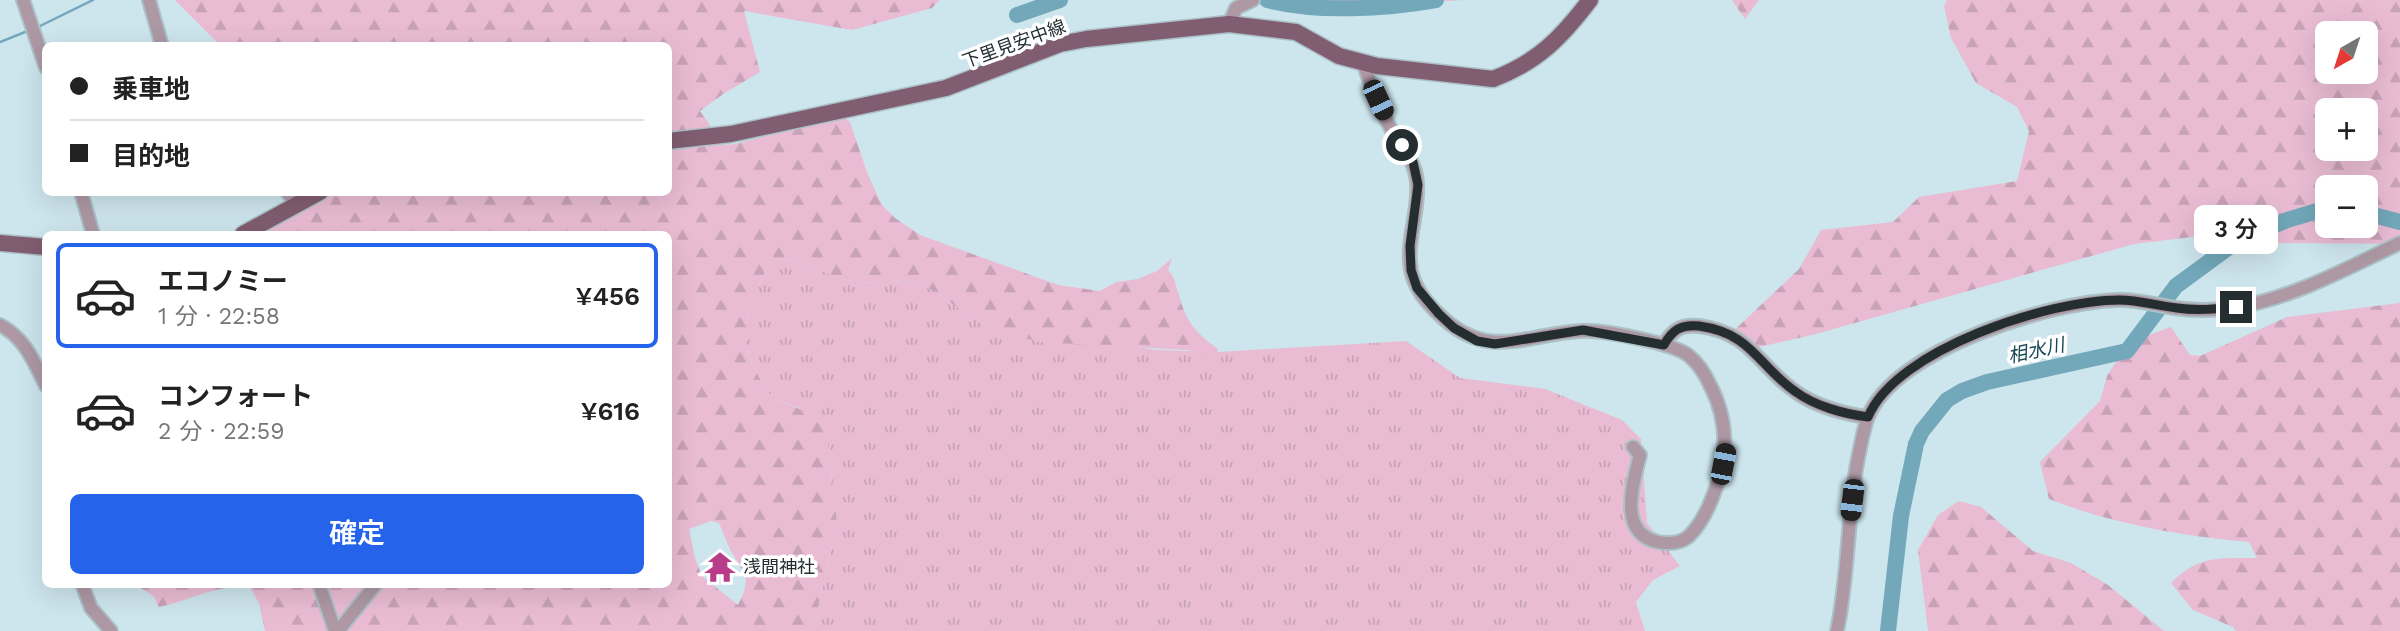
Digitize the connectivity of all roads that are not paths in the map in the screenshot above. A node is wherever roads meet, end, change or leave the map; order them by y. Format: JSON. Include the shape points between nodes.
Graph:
{"nodes":[{"id":1,"x":23,"y":0,"type":"edge"},
{"id":2,"x":149,"y":0,"type":"edge"},
{"id":3,"x":1253,"y":0,"type":"edge"},
{"id":4,"x":1590,"y":0,"type":"edge"},
{"id":5,"x":1229,"y":23,"type":"junction"},
{"id":6,"x":161,"y":42,"type":"edge"},
{"id":7,"x":42,"y":56,"type":"edge"},
{"id":8,"x":1363,"y":63,"type":"junction"},
{"id":9,"x":672,"y":141,"type":"edge"},
{"id":10,"x":82,"y":196,"type":"edge"},
{"id":11,"x":291,"y":198,"type":"edge"},
{"id":12,"x":92,"y":231,"type":"edge"},
{"id":13,"x":247,"y":231,"type":"edge"},
{"id":14,"x":0,"y":243,"type":"edge"},
{"id":15,"x":2400,"y":243,"type":"edge"},
{"id":16,"x":42,"y":247,"type":"edge"},
{"id":17,"x":0,"y":325,"type":"edge"},
{"id":18,"x":1664,"y":345,"type":"junction"},
{"id":19,"x":42,"y":378,"type":"edge"},
{"id":20,"x":1868,"y":417,"type":"junction"},
{"id":21,"x":1633,"y":447,"type":"dead end"},
{"id":22,"x":84,"y":588,"type":"edge"},
{"id":23,"x":321,"y":588,"type":"edge"},
{"id":24,"x":373,"y":588,"type":"edge"},
{"id":25,"x":111,"y":631,"type":"edge"},
{"id":26,"x":337,"y":631,"type":"edge"},
{"id":27,"x":1837,"y":631,"type":"edge"}],
"edges":[{"from":1,"to":7,"type":"street"},
{"from":2,"to":6,"type":"street"},
{"from":3,"to":5,"type":"street","via":[[1236,8]]},
{"from":4,"to":8,"type":"main road","name":"下里見安中線","via":[[1544,53],[1493,79]]},
{"from":5,"to":8,"type":"main road","name":"下里見安中線","via":[[1296,32],[1339,56]]},
{"from":5,"to":9,"type":"main road","name":"下里見安中線","via":[[1060,44],[946,88],[731,134]]},
{"from":8,"to":18,"type":"street","via":[[1391,130],[1413,162],[1418,185],[1411,270],[1417,288],[1439,314],[1477,341],[1495,344],[1583,330]]},
{"from":10,"to":12,"type":"street"},
{"from":11,"to":13,"type":"main road"},
{"from":14,"to":16,"type":"main road"},
{"from":15,"to":20,"type":"street","via":[[2262,302],[2177,308],[2119,300],[2009,322],[1948,347],[1902,374]]},
{"from":17,"to":19,"type":"street","via":[[28,350]]},
{"from":18,"to":20,"type":"street","via":[[1677,328],[1714,328],[1753,350],[1797,393]]},
{"from":18,"to":21,"type":"street","via":[[1692,359],[1708,380],[1723,417],[1726,447],[1720,482],[1705,515],[1688,537],[1673,544],[1640,532],[1630,498],[1640,455]]},
{"from":20,"to":27,"type":"street","via":[[1855,475]]},
{"from":22,"to":25,"type":"street","via":[[92,608]]},
{"from":23,"to":26,"type":"street"},
{"from":24,"to":26,"type":"street"}]}
